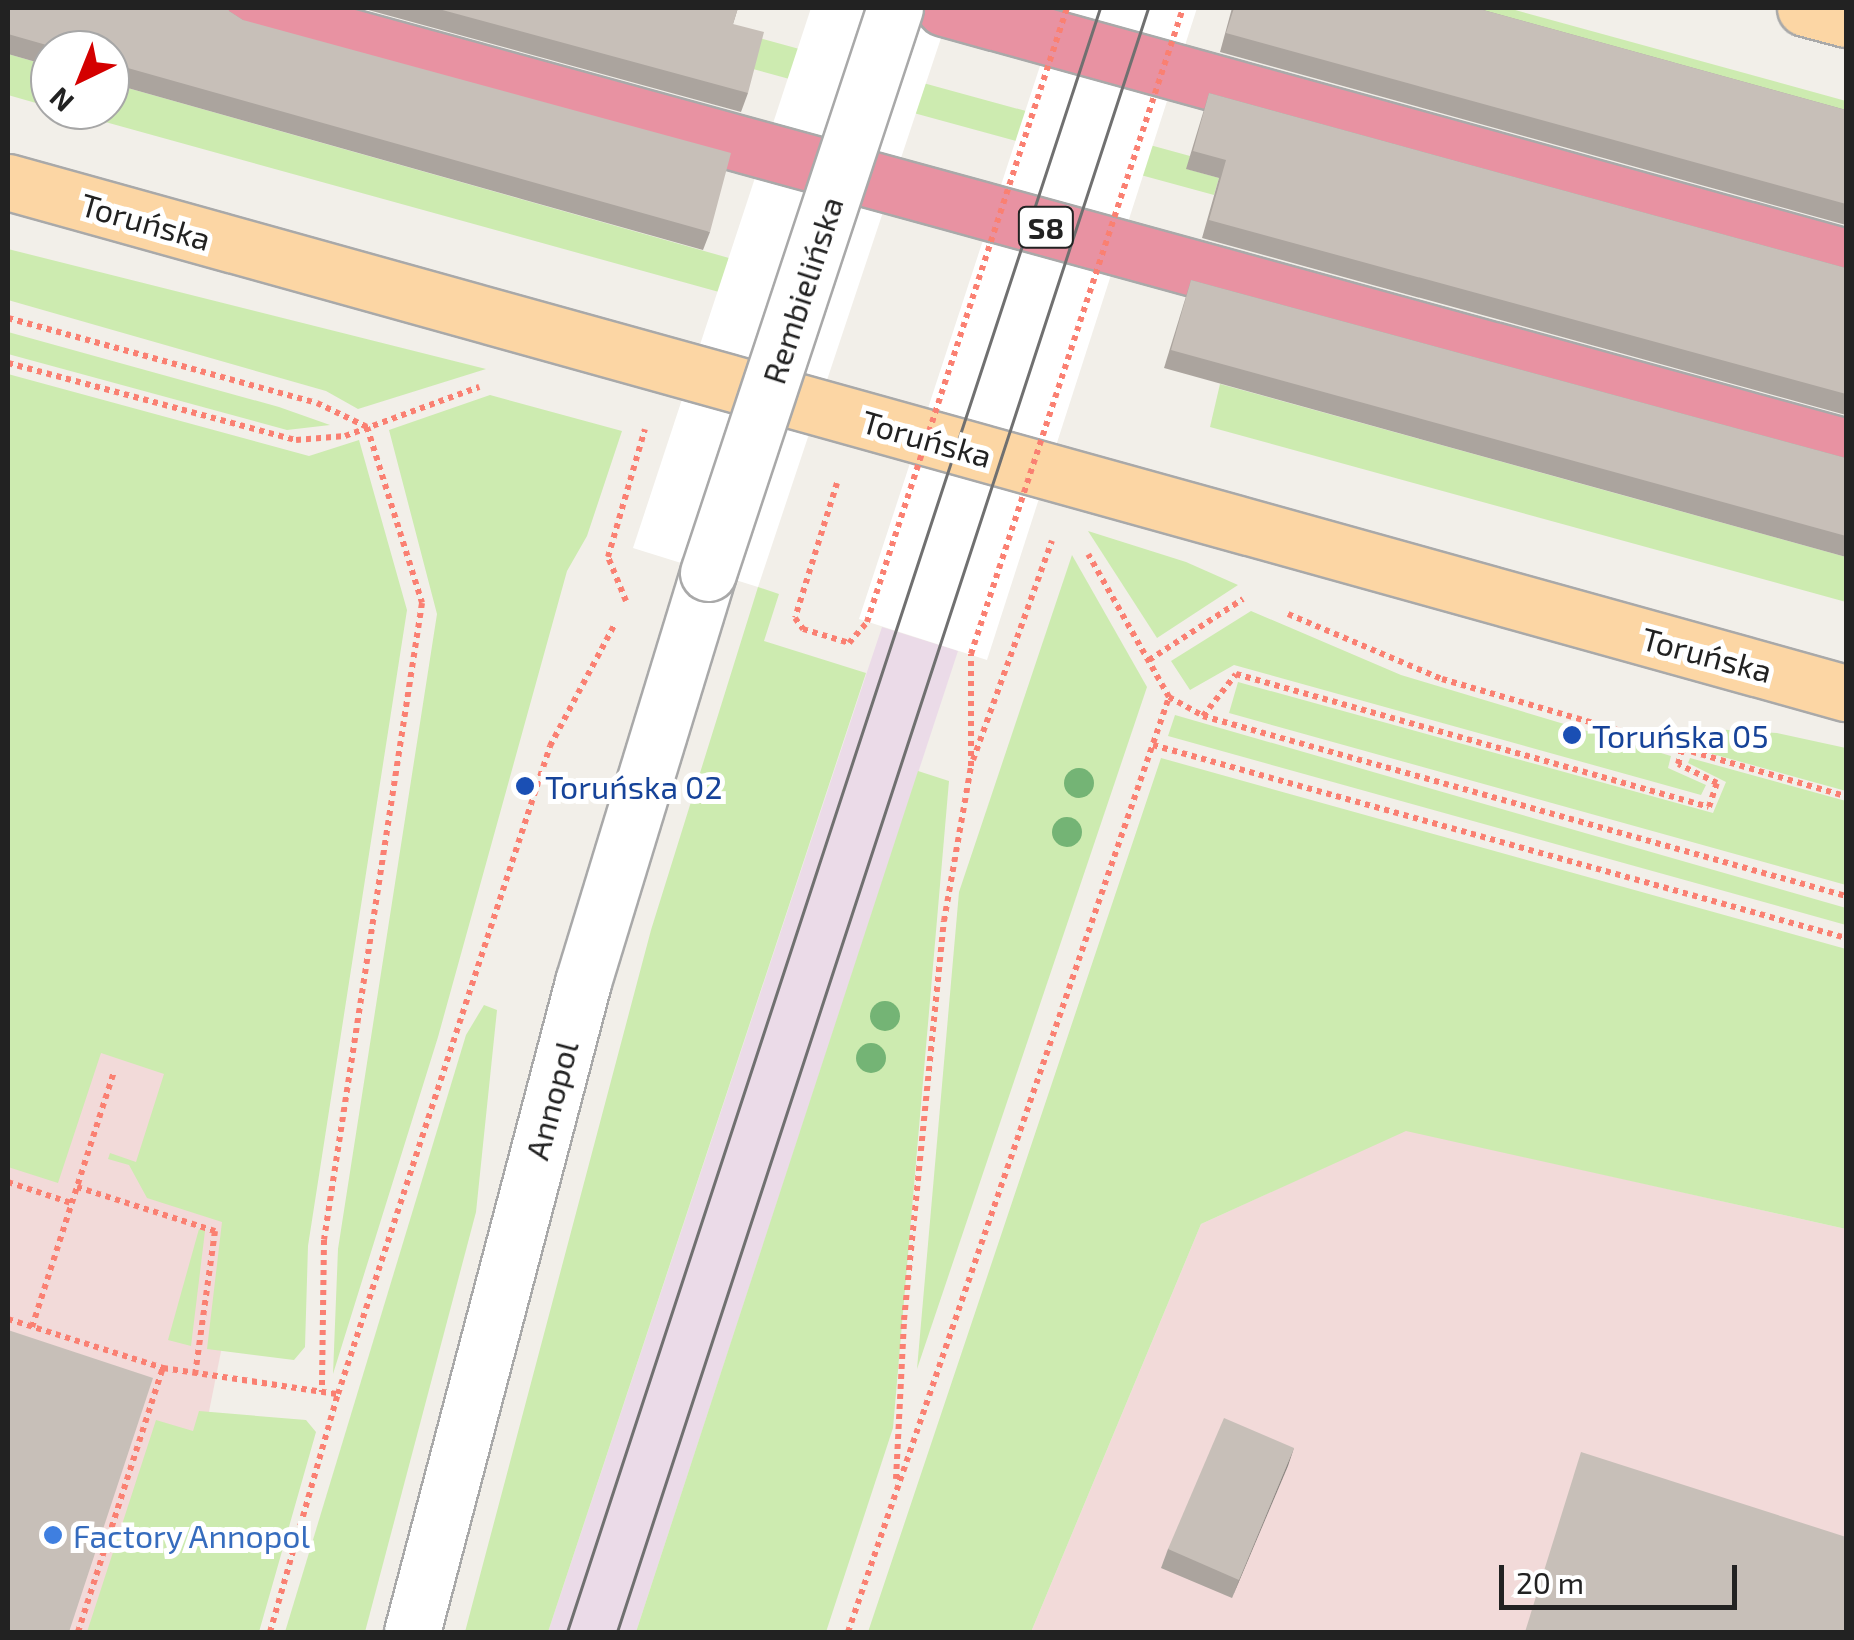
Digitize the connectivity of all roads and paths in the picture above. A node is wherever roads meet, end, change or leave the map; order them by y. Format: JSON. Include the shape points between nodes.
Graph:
{"nodes":[{"id":1,"x":245,"y":8,"type":"edge"},
{"id":2,"x":896,"y":8,"type":"edge"},
{"id":3,"x":944,"y":8,"type":"edge"},
{"id":4,"x":1067,"y":8,"type":"edge"},
{"id":5,"x":1183,"y":8,"type":"edge"},
{"id":6,"x":1805,"y":8,"type":"edge"},
{"id":7,"x":1846,"y":19,"type":"edge"},
{"id":8,"x":8,"y":182,"type":"edge"},
{"id":9,"x":1846,"y":257,"type":"edge"},
{"id":10,"x":8,"y":318,"type":"edge"},
{"id":11,"x":8,"y":363,"type":"edge"},
{"id":12,"x":492,"y":382,"type":"dead end"},
{"id":13,"x":627,"y":420,"type":"dead end"},
{"id":14,"x":366,"y":427,"type":"junction"},
{"id":15,"x":664,"y":430,"type":"dead end"},
{"id":16,"x":641,"y":437,"type":"dead end"},
{"id":17,"x":1846,"y":448,"type":"edge"},
{"id":18,"x":822,"y":473,"type":"dead end"},
{"id":19,"x":857,"y":482,"type":"dead end"},
{"id":20,"x":836,"y":486,"type":"dead end"},
{"id":21,"x":893,"y":492,"type":"dead end"},
{"id":22,"x":928,"y":502,"type":"dead end"},
{"id":23,"x":1000,"y":522,"type":"dead end"},
{"id":24,"x":1018,"y":526,"type":"dead end"},
{"id":25,"x":1035,"y":532,"type":"dead end"},
{"id":26,"x":1068,"y":540,"type":"dead end"},
{"id":27,"x":1082,"y":543,"type":"dead end"},
{"id":28,"x":1049,"y":550,"type":"dead end"},
{"id":29,"x":708,"y":573,"type":"joint"},
{"id":30,"x":636,"y":585,"type":"dead end"},
{"id":31,"x":1256,"y":600,"type":"dead end"},
{"id":32,"x":627,"y":602,"type":"junction"},
{"id":33,"x":1277,"y":610,"type":"dead end"},
{"id":34,"x":1149,"y":660,"type":"junction"},
{"id":35,"x":1846,"y":693,"type":"edge"},
{"id":36,"x":1169,"y":697,"type":"junction"},
{"id":37,"x":1203,"y":716,"type":"junction"},
{"id":38,"x":1153,"y":745,"type":"junction"},
{"id":39,"x":1682,"y":750,"type":"junction"},
{"id":40,"x":971,"y":766,"type":"junction"},
{"id":41,"x":1846,"y":796,"type":"edge"},
{"id":42,"x":1846,"y":896,"type":"edge"},
{"id":43,"x":1846,"y":938,"type":"edge"},
{"id":44,"x":114,"y":1071,"type":"dead end"},
{"id":45,"x":8,"y":1182,"type":"edge"},
{"id":46,"x":77,"y":1187,"type":"junction"},
{"id":47,"x":71,"y":1203,"type":"junction"},
{"id":48,"x":8,"y":1319,"type":"edge"},
{"id":49,"x":32,"y":1327,"type":"junction"},
{"id":50,"x":164,"y":1368,"type":"junction"},
{"id":51,"x":195,"y":1375,"type":"junction"},
{"id":52,"x":322,"y":1392,"type":"junction"},
{"id":53,"x":338,"y":1394,"type":"junction"},
{"id":54,"x":895,"y":1491,"type":"junction"},
{"id":55,"x":78,"y":1632,"type":"edge"},
{"id":56,"x":270,"y":1632,"type":"edge"},
{"id":57,"x":412,"y":1632,"type":"edge"},
{"id":58,"x":848,"y":1632,"type":"edge"}],
"edges":[{"from":1,"to":17,"type":"highway","number":"S8"},
{"from":2,"to":29,"type":"street","name":"Rembielińska","bridge":true},
{"from":3,"to":9,"type":"highway"},
{"from":4,"to":20,"type":"path","bridge":true,"via":[[863,635],[850,644],[802,628],[795,618]]},
{"from":5,"to":40,"type":"path","bridge":true,"via":[[971,654]]},
{"from":6,"to":7,"type":"main road"},
{"from":8,"to":35,"type":"main road","name":"Toruńska"},
{"from":10,"to":14,"type":"path","via":[[318,403]]},
{"from":11,"to":14,"type":"path","via":[[277,437],[328,440]]},
{"from":12,"to":14,"type":"path"},
{"from":13,"to":15,"type":"path"},
{"from":14,"to":52,"type":"path","via":[[422,603],[324,1240]]},
{"from":16,"to":32,"type":"path","via":[[608,557]]},
{"from":18,"to":19,"type":"path"},
{"from":21,"to":22,"type":"path"},
{"from":23,"to":24,"type":"path"},
{"from":25,"to":26,"type":"path"},
{"from":27,"to":34,"type":"path"},
{"from":28,"to":40,"type":"path"},
{"from":29,"to":57,"type":"street","name":"Annopol","via":[[592,949]]},
{"from":30,"to":32,"type":"path"},
{"from":31,"to":34,"type":"path","via":[[1239,601]]},
{"from":32,"to":53,"type":"path","via":[[550,746]]},
{"from":33,"to":39,"type":"path","via":[[1418,672]]},
{"from":34,"to":36,"type":"path"},
{"from":36,"to":37,"type":"path"},
{"from":36,"to":38,"type":"path"},
{"from":37,"to":39,"type":"path","via":[[1236,674],[1709,808],[1717,783],[1678,764]]},
{"from":37,"to":42,"type":"path"},
{"from":38,"to":43,"type":"path"},
{"from":38,"to":54,"type":"path"},
{"from":39,"to":41,"type":"path"},
{"from":40,"to":54,"type":"path","via":[[942,940],[904,1320]]},
{"from":44,"to":46,"type":"path"},
{"from":45,"to":47,"type":"path"},
{"from":46,"to":47,"type":"path"},
{"from":46,"to":51,"type":"path","via":[[215,1231]]},
{"from":47,"to":49,"type":"path"},
{"from":48,"to":49,"type":"path"},
{"from":49,"to":50,"type":"path"},
{"from":50,"to":51,"type":"path"},
{"from":50,"to":55,"type":"path"},
{"from":51,"to":52,"type":"path"},
{"from":52,"to":53,"type":"path"},
{"from":53,"to":56,"type":"path"},
{"from":54,"to":58,"type":"path"}]}
